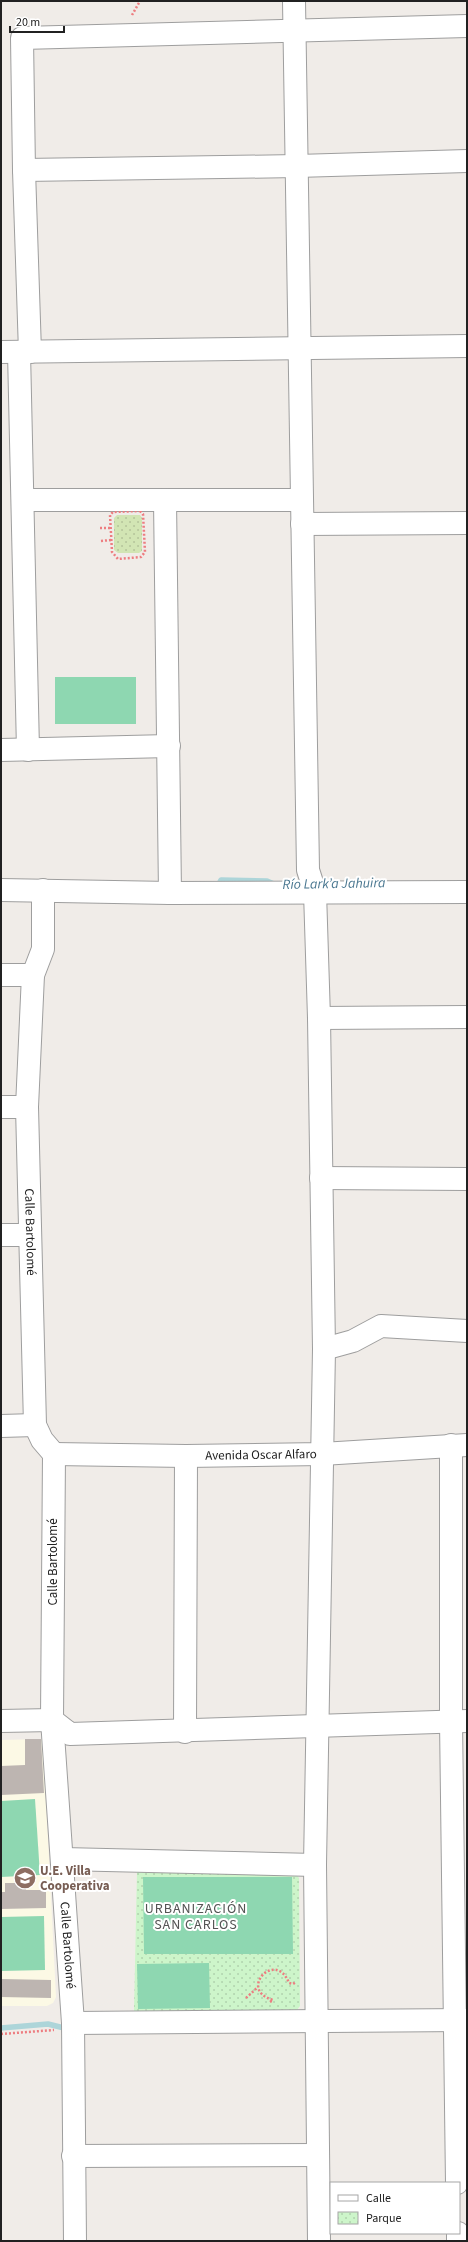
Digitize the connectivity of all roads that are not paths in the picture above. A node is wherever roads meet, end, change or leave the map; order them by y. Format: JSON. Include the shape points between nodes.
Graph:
{"nodes":[{"id":1,"x":294,"y":1,"type":"edge"},
{"id":2,"x":467,"y":26,"type":"edge"},
{"id":3,"x":294,"y":30,"type":"junction"},
{"id":4,"x":467,"y":161,"type":"edge"},
{"id":5,"x":297,"y":166,"type":"junction"},
{"id":6,"x":24,"y":170,"type":"junction"},
{"id":7,"x":467,"y":346,"type":"edge"},
{"id":8,"x":298,"y":348,"type":"junction"},
{"id":9,"x":16,"y":352,"type":"edge"},
{"id":10,"x":24,"y":500,"type":"junction"},
{"id":11,"x":165,"y":500,"type":"junction"},
{"id":12,"x":300,"y":500,"type":"junction"},
{"id":13,"x":467,"y":523,"type":"edge"},
{"id":14,"x":302,"y":524,"type":"junction"},
{"id":15,"x":169,"y":746,"type":"junction"},
{"id":16,"x":1,"y":750,"type":"edge"},
{"id":17,"x":28,"y":750,"type":"junction"},
{"id":18,"x":1,"y":890,"type":"edge"},
{"id":19,"x":43,"y":890,"type":"junction"},
{"id":20,"x":315,"y":892,"type":"junction"},
{"id":21,"x":467,"y":892,"type":"edge"},
{"id":22,"x":170,"y":893,"type":"junction"},
{"id":23,"x":1,"y":975,"type":"edge"},
{"id":24,"x":32,"y":975,"type":"junction"},
{"id":25,"x":467,"y":1017,"type":"edge"},
{"id":26,"x":319,"y":1018,"type":"junction"},
{"id":27,"x":1,"y":1107,"type":"edge"},
{"id":28,"x":27,"y":1107,"type":"junction"},
{"id":29,"x":320,"y":1178,"type":"junction"},
{"id":30,"x":467,"y":1179,"type":"edge"},
{"id":31,"x":1,"y":1235,"type":"edge"},
{"id":32,"x":30,"y":1235,"type":"junction"},
{"id":33,"x":467,"y":1331,"type":"edge"},
{"id":34,"x":324,"y":1349,"type":"junction"},
{"id":35,"x":34,"y":1425,"type":"junction"},
{"id":36,"x":1,"y":1426,"type":"edge"},
{"id":37,"x":459,"y":1445,"type":"edge"},
{"id":38,"x":54,"y":1454,"type":"junction"},
{"id":39,"x":322,"y":1454,"type":"junction"},
{"id":40,"x":186,"y":1456,"type":"junction"},
{"id":41,"x":52,"y":1720,"type":"junction"},
{"id":42,"x":1,"y":1721,"type":"edge"},
{"id":43,"x":459,"y":1721,"type":"edge"},
{"id":44,"x":317,"y":1725,"type":"junction"},
{"id":45,"x":185,"y":1732,"type":"junction"},
{"id":46,"x":63,"y":1859,"type":"junction"},
{"id":47,"x":315,"y":1865,"type":"junction"},
{"id":48,"x":460,"y":2020,"type":"edge"},
{"id":49,"x":316,"y":2022,"type":"junction"},
{"id":50,"x":73,"y":2032,"type":"junction"},
{"id":51,"x":318,"y":2155,"type":"junction"},
{"id":52,"x":73,"y":2156,"type":"junction"},
{"id":53,"x":457,"y":2182,"type":"edge"},
{"id":54,"x":75,"y":2241,"type":"edge"},
{"id":55,"x":319,"y":2241,"type":"edge"}],
"edges":[{"from":1,"to":3,"type":"street"},
{"from":2,"to":3,"type":"street"},
{"from":3,"to":5,"type":"street"},
{"from":3,"to":6,"type":"street","via":[[22,38]]},
{"from":4,"to":5,"type":"street"},
{"from":5,"to":6,"type":"street"},
{"from":5,"to":8,"type":"street"},
{"from":6,"to":9,"type":"street"},
{"from":7,"to":8,"type":"street"},
{"from":8,"to":9,"type":"street"},
{"from":8,"to":12,"type":"street"},
{"from":9,"to":10,"type":"street"},
{"from":10,"to":11,"type":"street"},
{"from":10,"to":17,"type":"street"},
{"from":11,"to":12,"type":"street"},
{"from":11,"to":15,"type":"street"},
{"from":12,"to":14,"type":"street"},
{"from":13,"to":14,"type":"street"},
{"from":14,"to":20,"type":"street","via":[[308,870]]},
{"from":15,"to":17,"type":"street"},
{"from":15,"to":22,"type":"street"},
{"from":16,"to":17,"type":"street"},
{"from":18,"to":19,"type":"street"},
{"from":19,"to":22,"type":"street"},
{"from":19,"to":24,"type":"street","name":"Calle Bartolomé","via":[[43,949]]},
{"from":20,"to":21,"type":"street"},
{"from":20,"to":22,"type":"street"},
{"from":20,"to":26,"type":"street"},
{"from":23,"to":24,"type":"street"},
{"from":24,"to":28,"type":"street","name":"Calle Bartolomé"},
{"from":25,"to":26,"type":"street"},
{"from":26,"to":29,"type":"street"},
{"from":27,"to":28,"type":"street"},
{"from":28,"to":32,"type":"street","name":"Calle Bartolomé"},
{"from":29,"to":30,"type":"street"},
{"from":29,"to":34,"type":"street"},
{"from":31,"to":32,"type":"street"},
{"from":32,"to":35,"type":"street","name":"Calle Bartolomé"},
{"from":33,"to":34,"type":"street","via":[[381,1326],[353,1341]]},
{"from":34,"to":39,"type":"street"},
{"from":35,"to":36,"type":"street"},
{"from":35,"to":38,"type":"street","name":"Calle Bartolomé"},
{"from":37,"to":39,"type":"street","name":"Avenida Oscar Alfaro"},
{"from":37,"to":43,"type":"street"},
{"from":38,"to":40,"type":"street","name":"Avenida Oscar Alfaro"},
{"from":38,"to":41,"type":"street","name":"Calle Bartolomé"},
{"from":39,"to":40,"type":"street","name":"Avenida Oscar Alfaro"},
{"from":39,"to":44,"type":"street"},
{"from":40,"to":45,"type":"street"},
{"from":41,"to":42,"type":"street"},
{"from":41,"to":45,"type":"street","via":[[70,1734]]},
{"from":41,"to":46,"type":"street","name":"Calle Bartolomé"},
{"from":43,"to":44,"type":"street"},
{"from":43,"to":48,"type":"street"},
{"from":44,"to":45,"type":"street"},
{"from":44,"to":47,"type":"street"},
{"from":46,"to":47,"type":"street"},
{"from":46,"to":50,"type":"street","name":"Calle Bartolomé"},
{"from":47,"to":49,"type":"street"},
{"from":48,"to":49,"type":"street"},
{"from":48,"to":53,"type":"street"},
{"from":49,"to":50,"type":"street","via":[[261,2022]]},
{"from":49,"to":51,"type":"street"},
{"from":50,"to":52,"type":"street","name":"Calle Bartolomé"},
{"from":51,"to":52,"type":"street"},
{"from":51,"to":55,"type":"street"},
{"from":52,"to":54,"type":"street","name":"Calle Bartolomé"}]}
